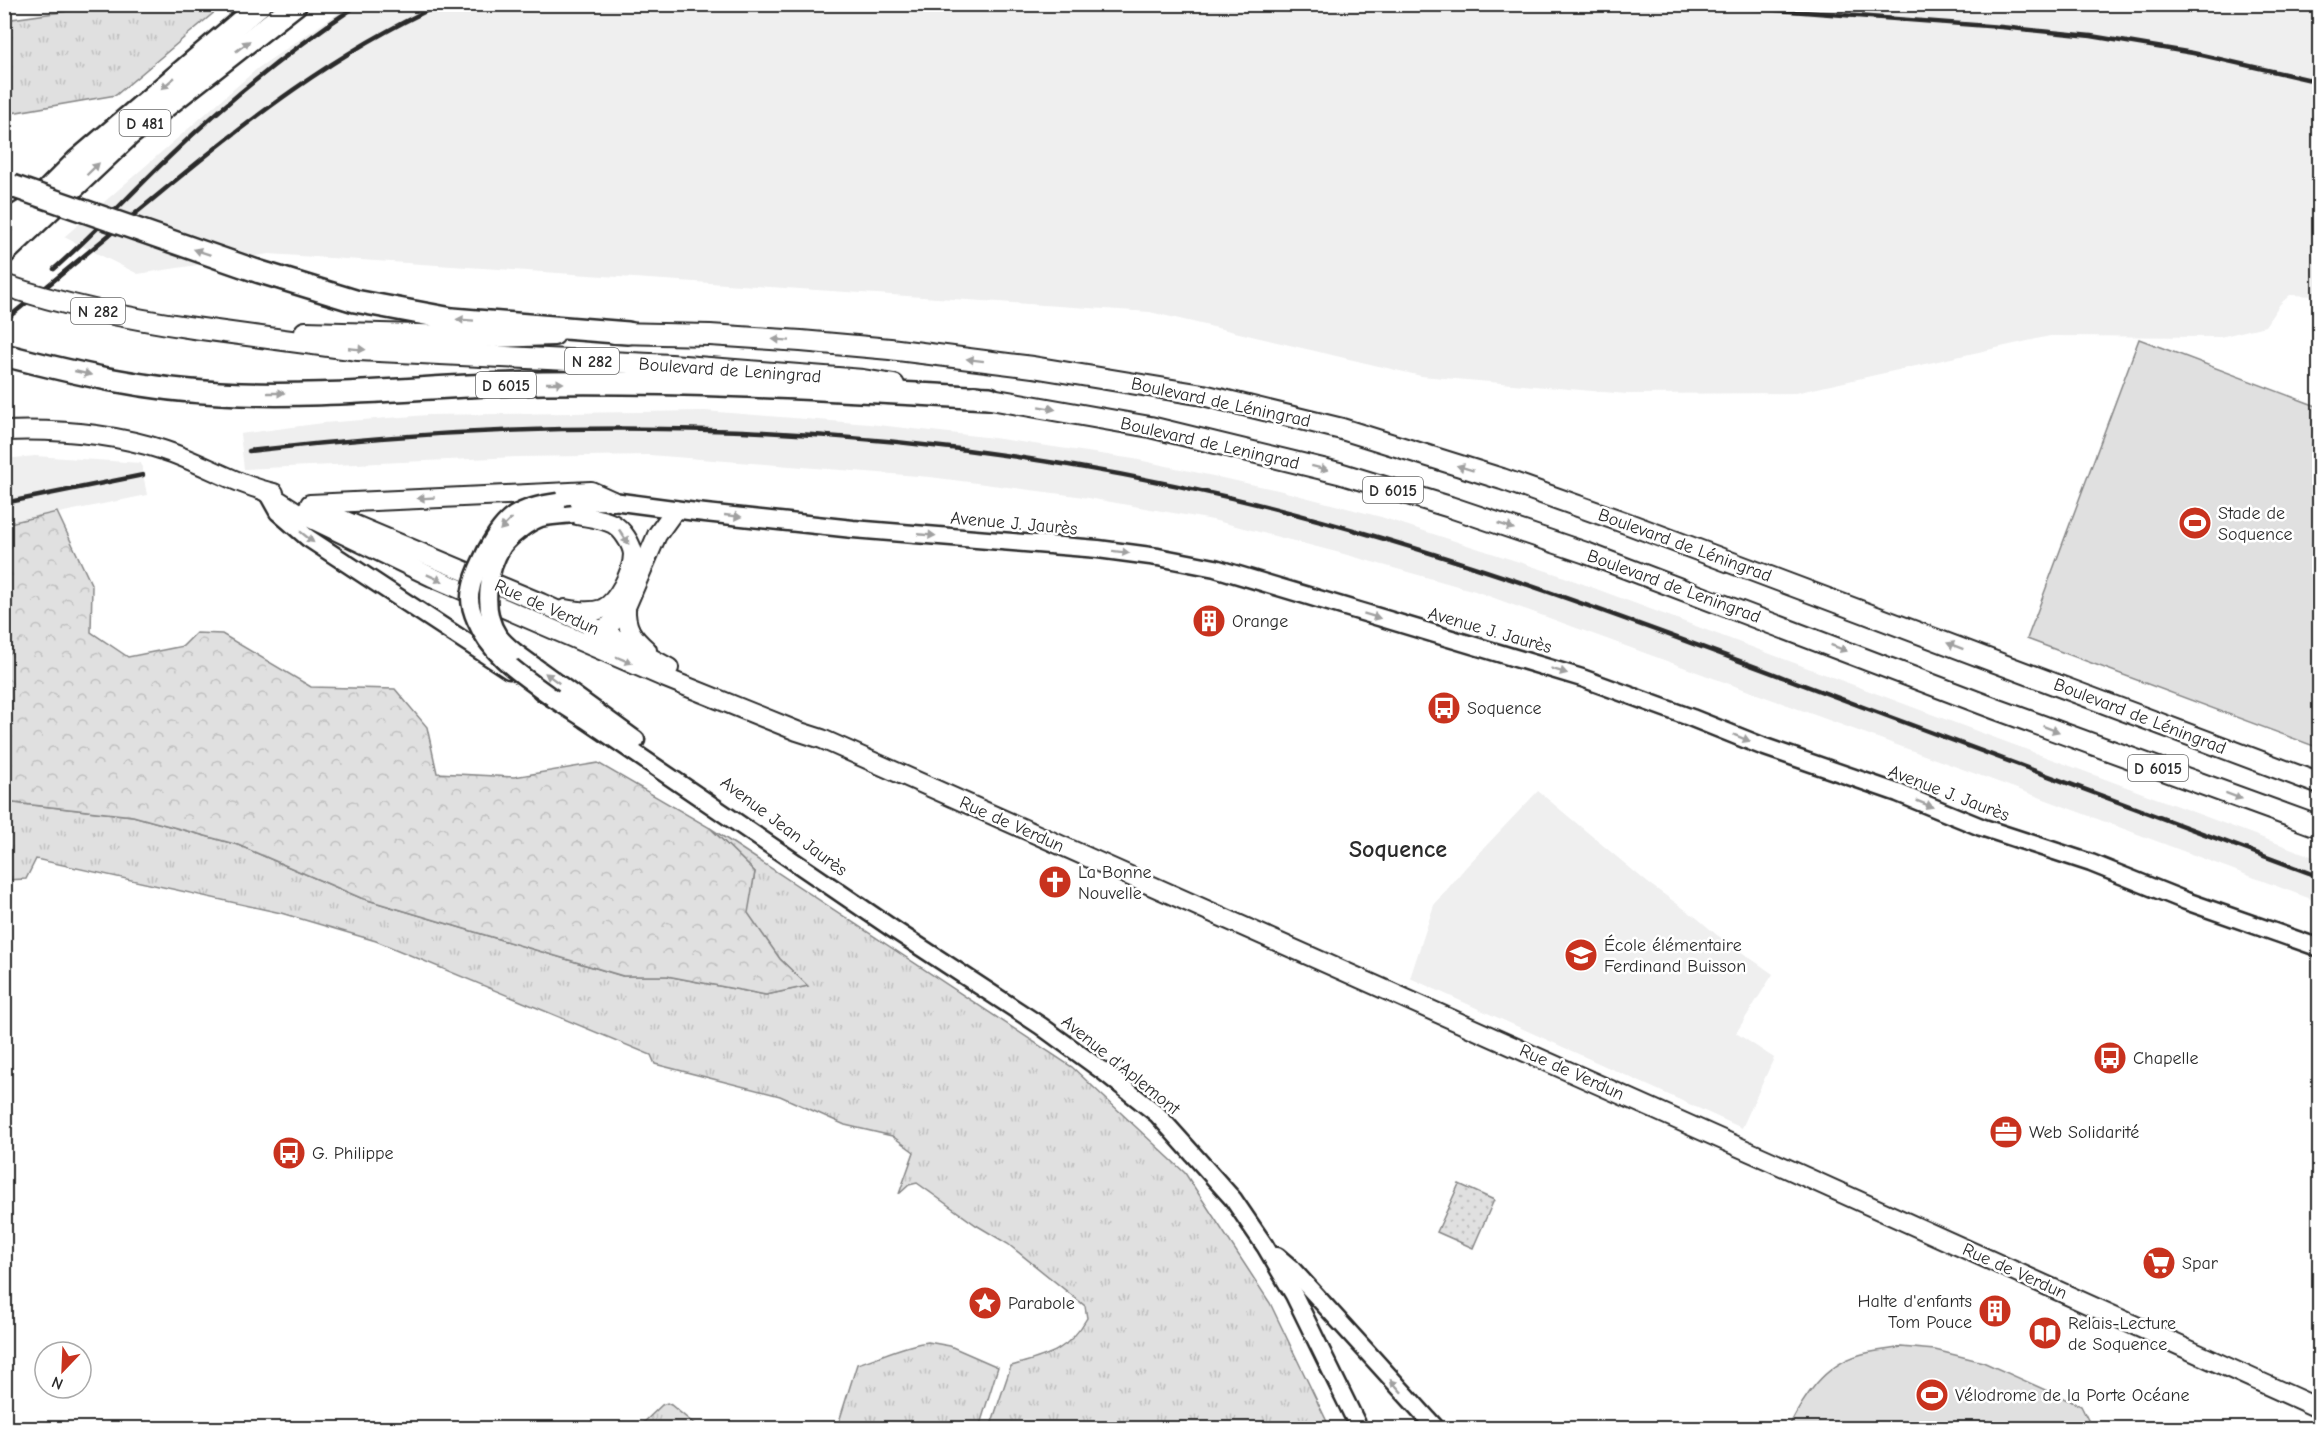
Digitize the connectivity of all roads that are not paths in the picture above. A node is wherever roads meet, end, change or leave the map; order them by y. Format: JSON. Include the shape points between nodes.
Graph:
{"nodes":[{"id":1,"x":261,"y":4,"type":"edge"},
{"id":2,"x":296,"y":4,"type":"edge"},
{"id":3,"x":8,"y":184,"type":"edge"},
{"id":4,"x":4,"y":223,"type":"edge"},
{"id":5,"x":4,"y":253,"type":"edge"},
{"id":6,"x":4,"y":285,"type":"edge"},
{"id":7,"x":194,"y":328,"type":"junction"},
{"id":8,"x":627,"y":333,"type":"junction"},
{"id":9,"x":4,"y":355,"type":"edge"},
{"id":10,"x":1033,"y":367,"type":"joint"},
{"id":11,"x":990,"y":398,"type":"junction"},
{"id":12,"x":4,"y":431,"type":"edge"},
{"id":13,"x":266,"y":492,"type":"junction"},
{"id":14,"x":613,"y":501,"type":"junction"},
{"id":15,"x":306,"y":504,"type":"junction"},
{"id":16,"x":675,"y":510,"type":"junction"},
{"id":17,"x":573,"y":514,"type":"junction"},
{"id":18,"x":541,"y":603,"type":"junction"},
{"id":19,"x":626,"y":607,"type":"junction"},
{"id":20,"x":600,"y":630,"type":"junction"},
{"id":21,"x":560,"y":632,"type":"junction"},
{"id":22,"x":666,"y":667,"type":"junction"},
{"id":23,"x":553,"y":698,"type":"junction"},
{"id":24,"x":822,"y":739,"type":"junction"},
{"id":25,"x":2319,"y":784,"type":"edge"},
{"id":26,"x":2319,"y":827,"type":"edge"},
{"id":27,"x":841,"y":893,"type":"junction"},
{"id":28,"x":2319,"y":948,"type":"edge"},
{"id":29,"x":1265,"y":1246,"type":"junction"},
{"id":30,"x":2319,"y":1409,"type":"edge"},
{"id":31,"x":1359,"y":1428,"type":"edge"},
{"id":32,"x":1436,"y":1428,"type":"edge"}],
"edges":[{"from":1,"to":4,"type":"highway","number":"D 481","one_way":true,"via":[[77,161],[32,206]]},
{"from":5,"to":2,"type":"highway","number":"D 481","one_way":true,"via":[[129,135]]},
{"from":8,"to":3,"type":"highway","number":"D 6015","one_way":true,"bridge":true,"via":[[452,319],[355,301]]},
{"from":6,"to":7,"type":"main road","number":"N 282","bridge":true,"via":[[129,319]]},
{"from":7,"to":8,"type":"main road","name":"Boulevard de Leningrad","number":"N 282","via":[[494,337]]},
{"from":7,"to":11,"type":"main road","name":"Boulevard de Leningrad","number":"N 282","one_way":true,"via":[[358,350],[671,365],[863,380]]},
{"from":10,"to":8,"type":"main road","name":"Boulevard de Leningrad","number":"D 6015","one_way":true,"via":[[801,341]]},
{"from":9,"to":11,"type":"highway","number":"D 6015","one_way":true,"via":[[104,378],[220,393],[336,393],[542,383],[717,384]]},
{"from":25,"to":10,"type":"main road","name":"Boulevard de Léningrad","number":"D 6015","one_way":true,"via":[[1637,526],[1502,479],[1342,429],[1203,395]]},
{"from":11,"to":26,"type":"main road","name":"Boulevard de Leningrad","number":"D 6015","one_way":true,"via":[[1150,427],[1339,473],[1450,507],[1586,553]]},
{"from":12,"to":13,"type":"main road","name":"Rue de Verdun","via":[[81,431],[116,438],[164,450]]},
{"from":13,"to":15,"type":"main road","name":"Rue de Verdun"},
{"from":13,"to":21,"type":"main road","name":"Rue de Verdun","one_way":true,"via":[[288,507],[392,558]]},
{"from":13,"to":23,"type":"street","one_way":true,"via":[[278,512],[308,538]]},
{"from":14,"to":15,"type":"main road","one_way":true,"via":[[591,491]]},
{"from":14,"to":16,"type":"street","name":"Avenue J. Jaurès"},
{"from":14,"to":17,"type":"street"},
{"from":14,"to":23,"type":"street","one_way":true,"bridge":true,"via":[[558,502],[519,511],[500,528],[470,592],[472,612],[491,648]]},
{"from":15,"to":18,"type":"main road","name":"Rue de Verdun"},
{"from":16,"to":19,"type":"main road","via":[[657,535]]},
{"from":16,"to":28,"type":"street","name":"Avenue J. Jaurès","one_way":true,"via":[[1098,549],[1215,568],[1582,678]]},
{"from":17,"to":18,"type":"main road","one_way":true,"via":[[614,524],[627,537],[633,554],[627,579],[616,597],[594,612]]},
{"from":27,"to":17,"type":"street","name":"Avenue Jean Jaurès","one_way":true,"bridge":true,"via":[[498,636],[490,617],[488,591],[503,547],[538,519]]},
{"from":18,"to":20,"type":"main road","name":"Rue de Verdun"},
{"from":19,"to":20,"type":"main road","via":[[615,622]]},
{"from":19,"to":22,"type":"main road","via":[[633,638]]},
{"from":20,"to":21,"type":"main road","via":[[590,634]]},
{"from":20,"to":22,"type":"main road","name":"Rue de Verdun"},
{"from":21,"to":24,"type":"main road","name":"Rue de Verdun","one_way":true},
{"from":22,"to":24,"type":"main road","name":"Rue de Verdun","via":[[801,725]]},
{"from":23,"to":27,"type":"street","name":"Avenue Jean Jaurès"},
{"from":24,"to":30,"type":"main road","name":"Rue de Verdun"},
{"from":27,"to":29,"type":"street","name":"Avenue d'Aplemont","via":[[1041,1026],[1157,1114],[1233,1199]]},
{"from":29,"to":31,"type":"street","name":"Avenue d'Aplemont","via":[[1294,1295]]},
{"from":32,"to":29,"type":"street","one_way":true,"via":[[1291,1268]]}]}
